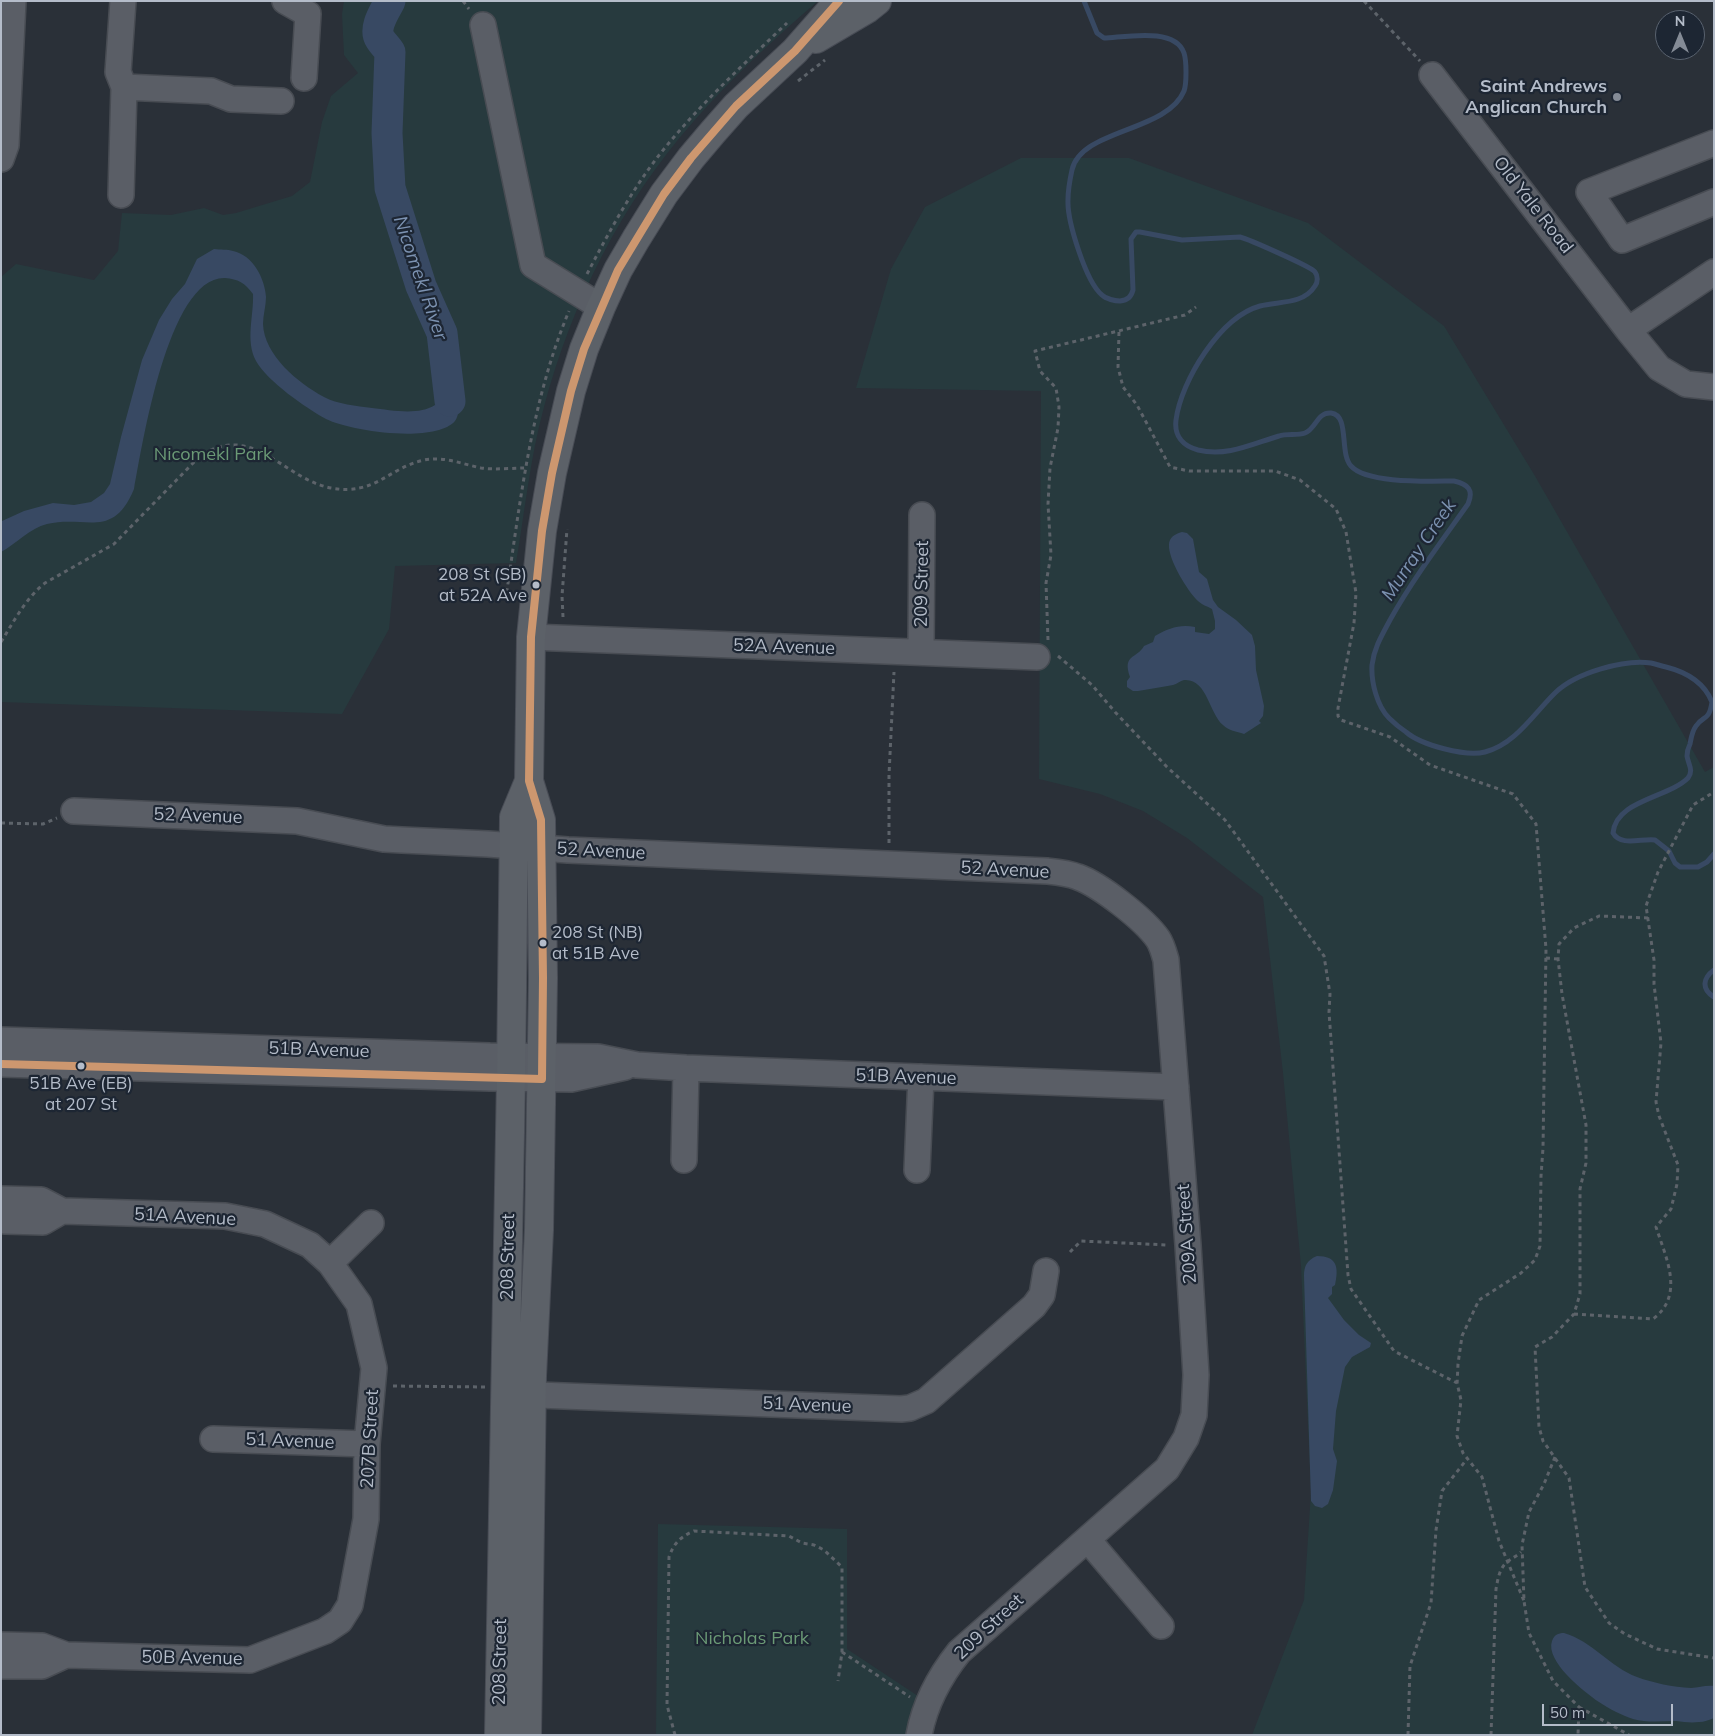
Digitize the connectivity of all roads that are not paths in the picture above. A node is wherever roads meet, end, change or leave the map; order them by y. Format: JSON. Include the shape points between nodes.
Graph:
{"nodes":[{"id":1,"x":13,"y":1,"type":"edge"},
{"id":2,"x":123,"y":1,"type":"edge"},
{"id":3,"x":285,"y":1,"type":"edge"},
{"id":4,"x":839,"y":1,"type":"edge"},
{"id":5,"x":877,"y":1,"type":"edge"},
{"id":6,"x":483,"y":25,"type":"dead end"},
{"id":7,"x":795,"y":51,"type":"junction"},
{"id":8,"x":1432,"y":75,"type":"road end"},
{"id":9,"x":304,"y":78,"type":"dead end"},
{"id":10,"x":124,"y":87,"type":"junction"},
{"id":11,"x":281,"y":101,"type":"dead end"},
{"id":12,"x":1714,"y":142,"type":"edge"},
{"id":13,"x":1,"y":159,"type":"edge"},
{"id":14,"x":121,"y":195,"type":"dead end"},
{"id":15,"x":1714,"y":202,"type":"edge"},
{"id":16,"x":1714,"y":272,"type":"edge"},
{"id":17,"x":601,"y":307,"type":"junction"},
{"id":18,"x":1628,"y":330,"type":"junction"},
{"id":19,"x":1714,"y":387,"type":"edge"},
{"id":20,"x":922,"y":515,"type":"dead end"},
{"id":21,"x":531,"y":637,"type":"junction"},
{"id":22,"x":921,"y":652,"type":"junction"},
{"id":23,"x":1045,"y":654,"type":"road end"},
{"id":24,"x":529,"y":781,"type":"junction"},
{"id":25,"x":74,"y":811,"type":"road end"},
{"id":26,"x":514,"y":846,"type":"junction"},
{"id":27,"x":541,"y":848,"type":"junction"},
{"id":28,"x":1121,"y":904,"type":"joint"},
{"id":29,"x":1,"y":1040,"type":"edge"},
{"id":30,"x":1,"y":1064,"type":"edge"},
{"id":31,"x":511,"y":1067,"type":"junction"},
{"id":32,"x":542,"y":1068,"type":"junction"},
{"id":33,"x":686,"y":1068,"type":"junction"},
{"id":34,"x":921,"y":1077,"type":"junction"},
{"id":35,"x":1176,"y":1087,"type":"junction"},
{"id":36,"x":684,"y":1160,"type":"dead end"},
{"id":37,"x":917,"y":1170,"type":"dead end"},
{"id":38,"x":1,"y":1199,"type":"edge"},
{"id":39,"x":62,"y":1211,"type":"junction"},
{"id":40,"x":1,"y":1220,"type":"edge"},
{"id":41,"x":371,"y":1223,"type":"dead end"},
{"id":42,"x":330,"y":1263,"type":"junction"},
{"id":43,"x":1046,"y":1271,"type":"dead end"},
{"id":44,"x":497,"y":1390,"type":"junction"},
{"id":45,"x":532,"y":1395,"type":"junction"},
{"id":46,"x":213,"y":1439,"type":"dead end"},
{"id":47,"x":368,"y":1444,"type":"junction"},
{"id":48,"x":1088,"y":1540,"type":"junction"},
{"id":49,"x":340,"y":1621,"type":"joint"},
{"id":50,"x":1161,"y":1626,"type":"dead end"},
{"id":51,"x":1,"y":1645,"type":"edge"},
{"id":52,"x":66,"y":1655,"type":"junction"},
{"id":53,"x":1,"y":1666,"type":"edge"},
{"id":54,"x":499,"y":1735,"type":"edge"},
{"id":55,"x":527,"y":1735,"type":"edge"},
{"id":56,"x":919,"y":1735,"type":"edge"}],
"edges":[{"from":1,"to":13,"type":"street","via":[[6,145]]},
{"from":2,"to":10,"type":"street","via":[[118,72]]},
{"from":3,"to":9,"type":"street","via":[[308,14]]},
{"from":4,"to":7,"type":"main road","name":"208 Street"},
{"from":5,"to":7,"type":"main road","name":"208 Street"},
{"from":6,"to":17,"type":"street","via":[[533,265]]},
{"from":7,"to":17,"type":"main road","name":"208 Street","via":[[736,106],[664,194],[618,270]]},
{"from":8,"to":18,"type":"street","name":"Old Yale Road"},
{"from":10,"to":11,"type":"street","via":[[211,91],[231,99]]},
{"from":10,"to":14,"type":"street"},
{"from":12,"to":15,"type":"street","via":[[1589,192],[1616,243]]},
{"from":16,"to":18,"type":"street"},
{"from":17,"to":21,"type":"main road","name":"208 Street","via":[[571,391],[552,473]]},
{"from":18,"to":19,"type":"street","name":"Old Yale Road","via":[[1659,368],[1686,384]]},
{"from":20,"to":22,"type":"street","name":"209 Street"},
{"from":21,"to":22,"type":"street","name":"52A Avenue"},
{"from":21,"to":24,"type":"main road","name":"208 Street"},
{"from":22,"to":23,"type":"street","name":"52A Avenue"},
{"from":24,"to":26,"type":"main road","name":"208 Street","via":[[514,817]]},
{"from":24,"to":27,"type":"main road","name":"208 Street","via":[[540,820]]},
{"from":25,"to":26,"type":"street","name":"52 Avenue","via":[[297,820],[384,839]]},
{"from":26,"to":27,"type":"street","name":"52 Avenue"},
{"from":26,"to":31,"type":"main road","name":"208 Street"},
{"from":27,"to":28,"type":"street","name":"52 Avenue","via":[[1047,871],[1090,882]]},
{"from":27,"to":32,"type":"main road","name":"208 Street"},
{"from":28,"to":35,"type":"street","name":"209A Street","via":[[1157,938],[1166,960]]},
{"from":29,"to":31,"type":"street","name":"51B Avenue"},
{"from":30,"to":31,"type":"street","name":"51B Avenue"},
{"from":31,"to":32,"type":"street","name":"51B Avenue"},
{"from":31,"to":44,"type":"main road","name":"208 Street"},
{"from":32,"to":33,"type":"street","name":"51B Avenue","via":[[570,1079],[637,1065]]},
{"from":32,"to":45,"type":"main road","name":"208 Street"},
{"from":33,"to":34,"type":"street","name":"51B Avenue"},
{"from":33,"to":36,"type":"street"},
{"from":34,"to":35,"type":"street","name":"51B Avenue"},
{"from":34,"to":37,"type":"street"},
{"from":35,"to":48,"type":"street","name":"209A Street","via":[[1196,1375],[1194,1415],[1186,1438],[1167,1469]]},
{"from":38,"to":39,"type":"street","name":"51A Avenue","via":[[41,1200]]},
{"from":39,"to":40,"type":"street","name":"51A Avenue","via":[[43,1222]]},
{"from":39,"to":42,"type":"street","name":"51A Avenue","via":[[225,1216],[265,1224],[310,1245]]},
{"from":41,"to":42,"type":"street"},
{"from":42,"to":47,"type":"street","name":"207B Street","via":[[359,1304],[374,1368]]},
{"from":43,"to":45,"type":"street","name":"51 Avenue","via":[[1042,1295],[1034,1306],[926,1401],[910,1408]]},
{"from":44,"to":45,"type":"street","name":"51 Avenue"},
{"from":44,"to":54,"type":"main road","name":"208 Street"},
{"from":45,"to":55,"type":"main road","name":"208 Street"},
{"from":46,"to":47,"type":"street","name":"51 Avenue"},
{"from":47,"to":49,"type":"street","name":"207B Street","via":[[366,1519],[350,1605]]},
{"from":48,"to":50,"type":"street"},
{"from":48,"to":56,"type":"street","name":"209 Street","via":[[959,1652],[936,1684]]},
{"from":49,"to":52,"type":"street","name":"50B Avenue","via":[[324,1631],[250,1660]]},
{"from":51,"to":52,"type":"street","name":"50B Avenue","via":[[42,1646]]},
{"from":52,"to":53,"type":"street","name":"50B Avenue","via":[[42,1666]]}]}
